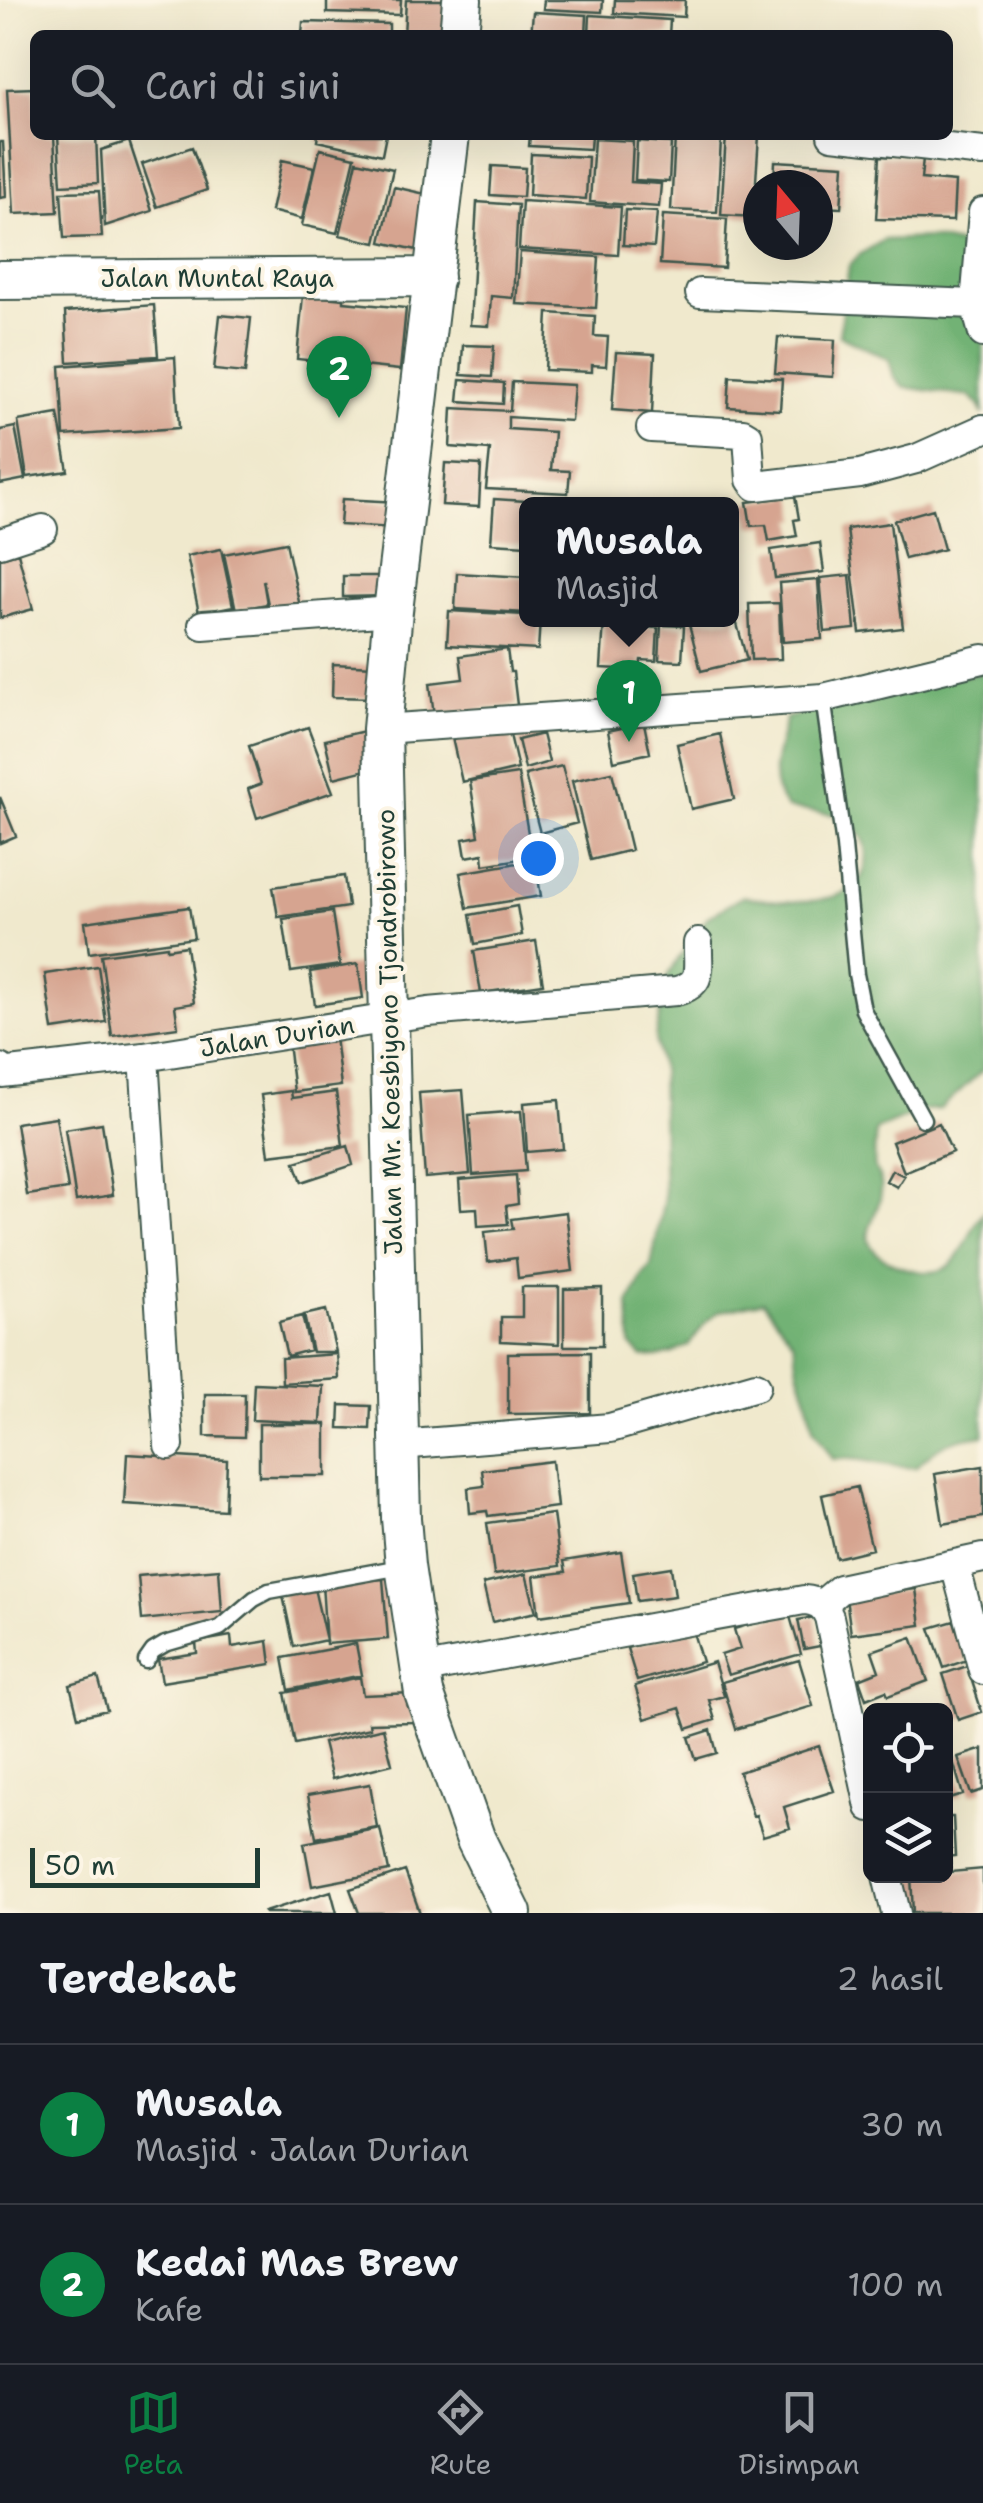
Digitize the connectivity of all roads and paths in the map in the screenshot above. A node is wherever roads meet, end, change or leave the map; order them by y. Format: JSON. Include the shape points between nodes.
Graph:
{"nodes":[{"id":1,"x":462,"y":0,"type":"edge"},
{"id":2,"x":459,"y":30,"type":"edge"},
{"id":3,"x":449,"y":140,"type":"edge"},
{"id":4,"x":876,"y":140,"type":"edge"},
{"id":5,"x":983,"y":152,"type":"edge"},
{"id":6,"x":983,"y":212,"type":"edge"},
{"id":7,"x":434,"y":277,"type":"junction"},
{"id":8,"x":0,"y":280,"type":"edge"},
{"id":9,"x":700,"y":292,"type":"dead end"},
{"id":10,"x":975,"y":304,"type":"junction"},
{"id":11,"x":983,"y":332,"type":"edge"},
{"id":12,"x":650,"y":428,"type":"dead end"},
{"id":13,"x":983,"y":429,"type":"edge"},
{"id":14,"x":43,"y":529,"type":"dead end"},
{"id":15,"x":0,"y":543,"type":"edge"},
{"id":16,"x":393,"y":612,"type":"junction"},
{"id":17,"x":203,"y":624,"type":"dead end"},
{"id":18,"x":983,"y":658,"type":"edge"},
{"id":19,"x":823,"y":698,"type":"junction"},
{"id":20,"x":382,"y":729,"type":"junction"},
{"id":21,"x":698,"y":942,"type":"dead end"},
{"id":22,"x":388,"y":1018,"type":"junction"},
{"id":23,"x":144,"y":1058,"type":"junction"},
{"id":24,"x":0,"y":1071,"type":"edge"},
{"id":25,"x":923,"y":1120,"type":"dead end"},
{"id":26,"x":756,"y":1386,"type":"dead end"},
{"id":27,"x":170,"y":1445,"type":"dead end"},
{"id":28,"x":399,"y":1445,"type":"junction"},
{"id":29,"x":983,"y":1558,"type":"edge"},
{"id":30,"x":955,"y":1565,"type":"junction"},
{"id":31,"x":405,"y":1566,"type":"junction"},
{"id":32,"x":826,"y":1610,"type":"junction"},
{"id":33,"x":146,"y":1661,"type":"dead end"},
{"id":34,"x":419,"y":1670,"type":"junction"},
{"id":35,"x":983,"y":1670,"type":"edge"},
{"id":36,"x":867,"y":1793,"type":"edge"},
{"id":37,"x":889,"y":1883,"type":"edge"},
{"id":38,"x":512,"y":1913,"type":"edge"},
{"id":39,"x":896,"y":1913,"type":"edge"}],
"edges":[{"from":1,"to":2,"type":"main road"},
{"from":3,"to":7,"type":"main road","name":"Jalan Mr. Koesbiyono Tjondrobirowo"},
{"from":4,"to":5,"type":"street"},
{"from":6,"to":10,"type":"street"},
{"from":7,"to":8,"type":"main road","name":"Jalan Muntal Raya"},
{"from":7,"to":16,"type":"main road","name":"Jalan Mr. Koesbiyono Tjondrobirowo"},
{"from":9,"to":10,"type":"street"},
{"from":10,"to":11,"type":"street"},
{"from":12,"to":13,"type":"street","via":[[744,433],[756,486],[860,474],[916,459]]},
{"from":14,"to":15,"type":"street"},
{"from":16,"to":17,"type":"street"},
{"from":16,"to":20,"type":"main road","name":"Jalan Mr. Koesbiyono Tjondrobirowo"},
{"from":18,"to":19,"type":"street"},
{"from":19,"to":20,"type":"street"},
{"from":19,"to":25,"type":"lane","via":[[863,1010]]},
{"from":20,"to":22,"type":"main road","name":"Jalan Mr. Koesbiyono Tjondrobirowo"},
{"from":21,"to":22,"type":"street","name":"Jalan Durian","via":[[697,980],[676,991]]},
{"from":22,"to":23,"type":"street","name":"Jalan Durian"},
{"from":22,"to":28,"type":"main road","name":"Jalan Mr. Koesbiyono Tjondrobirowo"},
{"from":23,"to":24,"type":"street","name":"Jalan Durian"},
{"from":23,"to":27,"type":"street"},
{"from":26,"to":28,"type":"street","via":[[610,1428]]},
{"from":28,"to":31,"type":"main road","name":"Jalan Mr. Koesbiyono Tjondrobirowo"},
{"from":29,"to":30,"type":"street"},
{"from":30,"to":32,"type":"street","via":[[840,1588]]},
{"from":30,"to":35,"type":"street"},
{"from":31,"to":33,"type":"lane","via":[[269,1591],[220,1628],[165,1644]]},
{"from":31,"to":34,"type":"main road","name":"Jalan Mr. Koesbiyono Tjondrobirowo"},
{"from":32,"to":34,"type":"street","via":[[804,1600]]},
{"from":32,"to":36,"type":"street"},
{"from":34,"to":38,"type":"main road","name":"Jalan Mr. Koesbiyono Tjondrobirowo","via":[[476,1840]]},
{"from":37,"to":39,"type":"street"}]}
